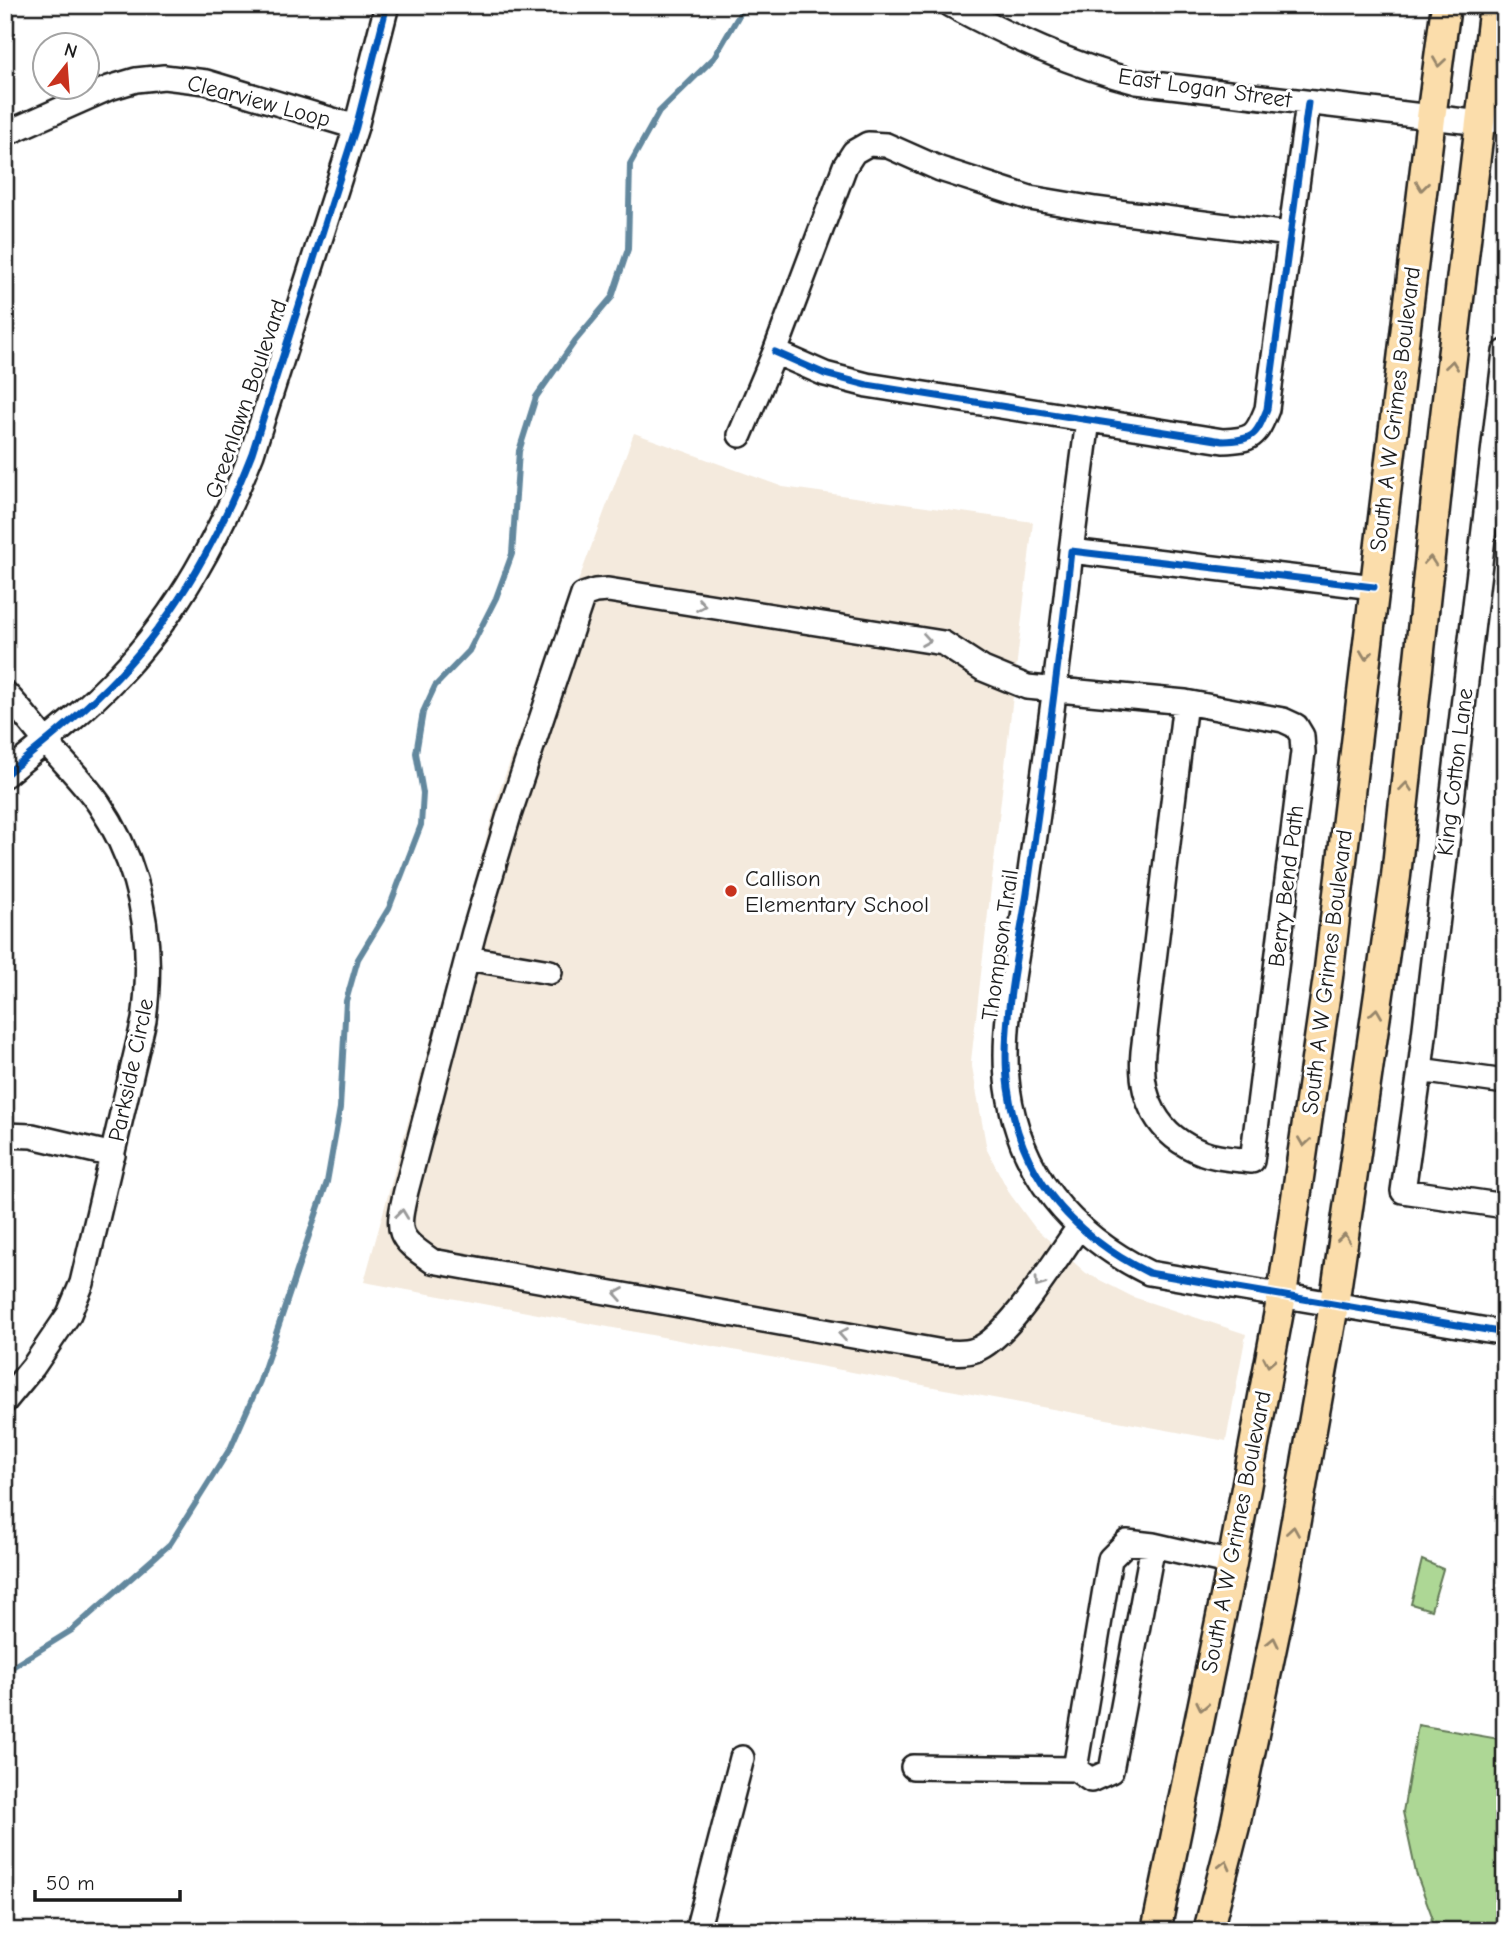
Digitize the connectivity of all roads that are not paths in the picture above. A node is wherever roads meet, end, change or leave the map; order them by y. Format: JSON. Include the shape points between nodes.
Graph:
{"nodes":[{"id":1,"x":387,"y":5,"type":"edge"},
{"id":2,"x":951,"y":5,"type":"edge"},
{"id":3,"x":1446,"y":5,"type":"edge"},
{"id":4,"x":1494,"y":5,"type":"edge"},
{"id":5,"x":1308,"y":103,"type":"junction"},
{"id":6,"x":1431,"y":118,"type":"junction"},
{"id":7,"x":1497,"y":126,"type":"edge"},
{"id":8,"x":356,"y":127,"type":"junction"},
{"id":9,"x":5,"y":134,"type":"edge"},
{"id":10,"x":1289,"y":234,"type":"junction"},
{"id":11,"x":775,"y":352,"type":"junction"},
{"id":12,"x":1505,"y":352,"type":"edge"},
{"id":13,"x":1503,"y":390,"type":"edge"},
{"id":14,"x":1088,"y":420,"type":"junction"},
{"id":15,"x":740,"y":435,"type":"dead end"},
{"id":16,"x":1071,"y":551,"type":"junction"},
{"id":17,"x":1374,"y":587,"type":"junction"},
{"id":18,"x":1056,"y":689,"type":"junction"},
{"id":19,"x":5,"y":693,"type":"edge"},
{"id":20,"x":1185,"y":702,"type":"junction"},
{"id":21,"x":46,"y":742,"type":"junction"},
{"id":22,"x":5,"y":775,"type":"edge"},
{"id":23,"x":467,"y":958,"type":"junction"},
{"id":24,"x":550,"y":972,"type":"dead end"},
{"id":25,"x":1420,"y":1070,"type":"junction"},
{"id":26,"x":1505,"y":1082,"type":"edge"},
{"id":27,"x":5,"y":1135,"type":"edge"},
{"id":28,"x":113,"y":1155,"type":"junction"},
{"id":29,"x":1505,"y":1206,"type":"edge"},
{"id":30,"x":1079,"y":1227,"type":"junction"},
{"id":31,"x":1282,"y":1295,"type":"junction"},
{"id":32,"x":1334,"y":1305,"type":"junction"},
{"id":33,"x":1505,"y":1333,"type":"edge"},
{"id":34,"x":5,"y":1401,"type":"edge"},
{"id":35,"x":1153,"y":1545,"type":"junction"},
{"id":36,"x":1232,"y":1563,"type":"junction"},
{"id":37,"x":742,"y":1758,"type":"dead end"},
{"id":38,"x":913,"y":1768,"type":"dead end"},
{"id":39,"x":1075,"y":1769,"type":"junction"},
{"id":40,"x":697,"y":1931,"type":"edge"},
{"id":41,"x":1156,"y":1931,"type":"edge"},
{"id":42,"x":1208,"y":1931,"type":"edge"}],
"edges":[{"from":1,"to":8,"type":"street","name":"Greenlawn Boulevard"},
{"from":2,"to":5,"type":"street","name":"East Logan Street","via":[[1095,71],[1138,82]]},
{"from":3,"to":6,"type":"main road","name":"South A W Grimes Boulevard","one_way":true},
{"from":4,"to":7,"type":"main road"},
{"from":5,"to":6,"type":"street","name":"East Logan Street"},
{"from":5,"to":10,"type":"street"},
{"from":6,"to":7,"type":"street","name":"East Logan Street"},
{"from":6,"to":17,"type":"main road","name":"South A W Grimes Boulevard","one_way":true},
{"from":32,"to":7,"type":"main road","one_way":true,"via":[[1396,876],[1443,433]]},
{"from":8,"to":9,"type":"street","name":"Clearview Loop","via":[[205,82],[164,77],[109,88]]},
{"from":8,"to":21,"type":"street","name":"Greenlawn Boulevard","via":[[252,453],[213,542],[159,628],[84,710]]},
{"from":10,"to":11,"type":"street","via":[[1030,198],[940,169],[887,145],[868,144],[854,152],[845,166]]},
{"from":10,"to":14,"type":"street","via":[[1267,410],[1259,429],[1246,440],[1223,441]]},
{"from":11,"to":14,"type":"street","via":[[825,374],[867,385]]},
{"from":11,"to":15,"type":"street"},
{"from":12,"to":13,"type":"street","name":"King Cotton Lane"},
{"from":13,"to":25,"type":"street","name":"King Cotton Lane"},
{"from":14,"to":16,"type":"street","name":"Thompson Trail"},
{"from":16,"to":17,"type":"street"},
{"from":16,"to":18,"type":"street","name":"Thompson Trail"},
{"from":17,"to":31,"type":"main road","name":"South A W Grimes Boulevard","one_way":true,"via":[[1328,977]]},
{"from":18,"to":20,"type":"street"},
{"from":23,"to":18,"type":"street","one_way":true,"via":[[583,595],[608,590],[943,643],[983,669],[1027,687]]},
{"from":18,"to":30,"type":"street","name":"Thompson Trail","via":[[1008,1026],[1007,1074],[1021,1140],[1034,1169]]},
{"from":19,"to":21,"type":"street"},
{"from":20,"to":20,"type":"street","name":"Berry Bend Path","via":[[1283,720],[1296,726],[1302,736],[1252,1161],[1202,1153],[1186,1144],[1158,1120],[1143,1089],[1143,1052]]},
{"from":21,"to":22,"type":"street","name":"Greenlawn Boulevard"},
{"from":21,"to":28,"type":"street","name":"Parkside Circle","via":[[79,778],[116,833],[144,915],[149,950],[145,1020]]},
{"from":23,"to":24,"type":"street"},
{"from":30,"to":23,"type":"street","one_way":true,"via":[[1004,1328],[977,1350],[961,1353],[432,1261],[405,1242],[400,1228],[402,1209]]},
{"from":25,"to":26,"type":"street"},
{"from":25,"to":29,"type":"street","name":"King Cotton Lane","via":[[1403,1191]]},
{"from":27,"to":28,"type":"street","via":[[32,1136]]},
{"from":28,"to":34,"type":"street","name":"Parkside Circle","via":[[87,1267],[69,1314]]},
{"from":30,"to":31,"type":"street","name":"Thompson Trail","via":[[1121,1260],[1149,1273]]},
{"from":31,"to":32,"type":"street","name":"Thompson Trail"},
{"from":31,"to":36,"type":"main road","name":"South A W Grimes Boulevard","one_way":true},
{"from":32,"to":33,"type":"street","name":"Thompson Trail"},
{"from":42,"to":32,"type":"main road","one_way":true,"via":[[1235,1826],[1282,1599]]},
{"from":35,"to":36,"type":"street"},
{"from":35,"to":39,"type":"street","via":[[1127,1542],[1110,1559]]},
{"from":35,"to":39,"type":"street","via":[[1111,1771],[1091,1780]]},
{"from":36,"to":41,"type":"main road","name":"South A W Grimes Boulevard","one_way":true},
{"from":37,"to":40,"type":"street"},
{"from":38,"to":39,"type":"street"}]}
